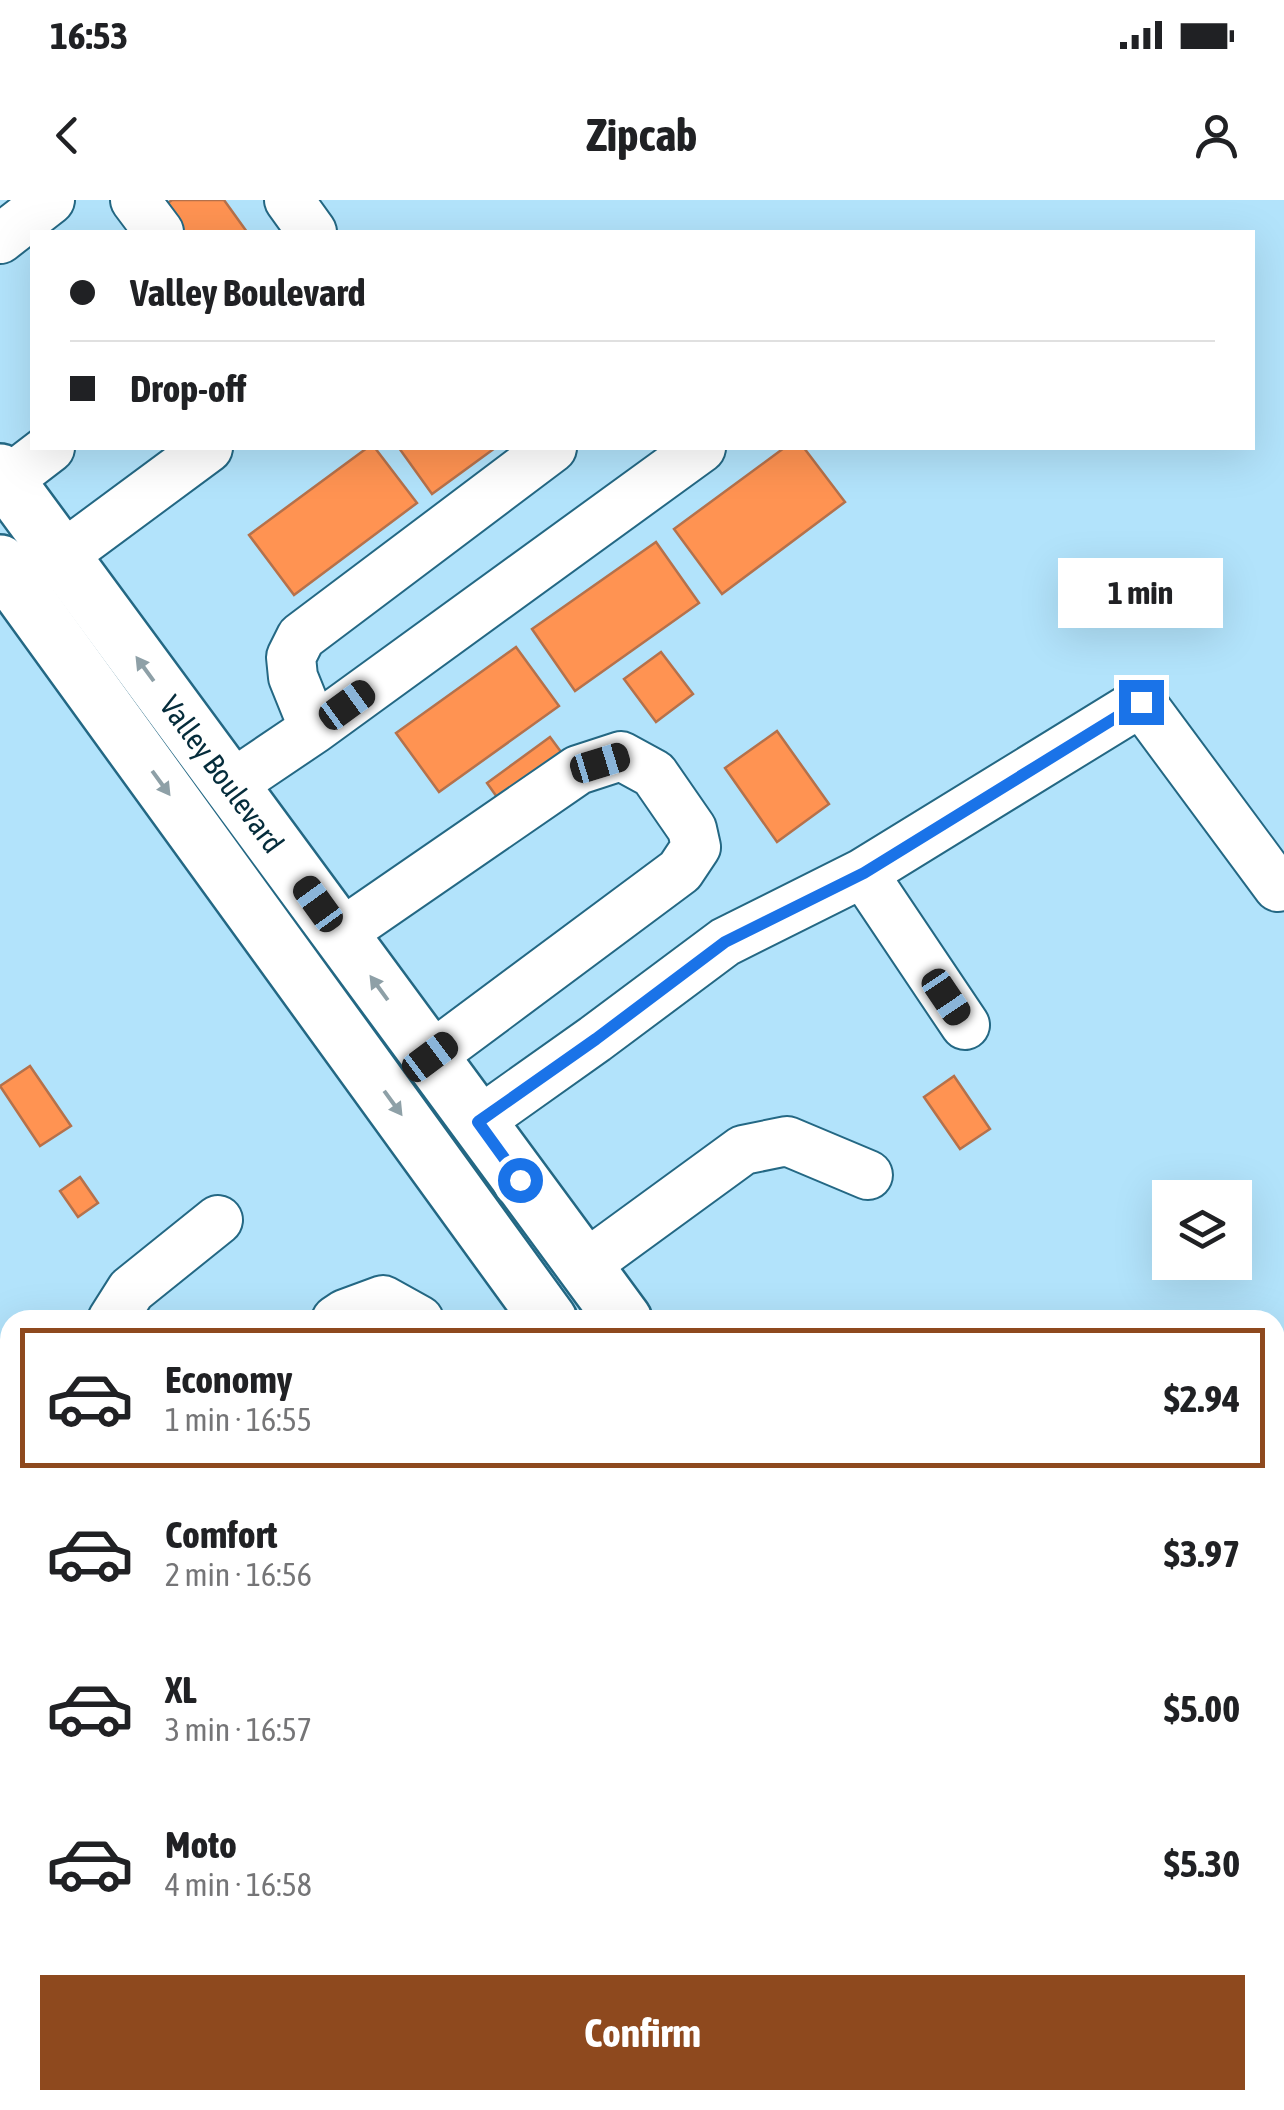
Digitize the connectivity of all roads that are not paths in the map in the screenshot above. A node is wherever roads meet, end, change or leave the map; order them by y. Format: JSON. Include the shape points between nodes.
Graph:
{"nodes":[{"id":1,"x":50,"y":200,"type":"edge"},
{"id":2,"x":134,"y":200,"type":"edge"},
{"id":3,"x":289,"y":200,"type":"edge"},
{"id":4,"x":156,"y":230,"type":"edge"},
{"id":5,"x":311,"y":230,"type":"edge"},
{"id":6,"x":0,"y":239,"type":"edge"},
{"id":7,"x":47,"y":450,"type":"edge"},
{"id":8,"x":205,"y":450,"type":"edge"},
{"id":9,"x":549,"y":450,"type":"edge"},
{"id":10,"x":698,"y":450,"type":"edge"},
{"id":11,"x":3,"y":476,"type":"edge"},
{"id":12,"x":62,"y":556,"type":"junction"},
{"id":13,"x":0,"y":564,"type":"edge"},
{"id":14,"x":314,"y":729,"type":"junction"},
{"id":15,"x":230,"y":785,"type":"junction"},
{"id":16,"x":864,"y":873,"type":"junction"},
{"id":17,"x":1278,"y":887,"type":"dead end"},
{"id":18,"x":340,"y":934,"type":"junction"},
{"id":19,"x":965,"y":1025,"type":"dead end"},
{"id":20,"x":430,"y":1057,"type":"junction"},
{"id":21,"x":478,"y":1122,"type":"junction"},
{"id":22,"x":868,"y":1175,"type":"dead end"},
{"id":23,"x":218,"y":1220,"type":"dead end"},
{"id":24,"x":584,"y":1266,"type":"junction"},
{"id":25,"x":118,"y":1310,"type":"edge"},
{"id":26,"x":356,"y":1310,"type":"edge"},
{"id":27,"x":402,"y":1310,"type":"edge"},
{"id":28,"x":540,"y":1310,"type":"edge"},
{"id":29,"x":617,"y":1310,"type":"edge"}],
"edges":[{"from":1,"to":6,"type":"lane"},
{"from":2,"to":4,"type":"lane"},
{"from":3,"to":5,"type":"lane"},
{"from":7,"to":11,"type":"lane"},
{"from":8,"to":12,"type":"lane"},
{"from":9,"to":14,"type":"lane","via":[[300,636],[290,657],[293,677]]},
{"from":10,"to":14,"type":"lane"},
{"from":11,"to":12,"type":"main road","name":"Valley Boulevard"},
{"from":15,"to":12,"type":"main road","name":"Valley Boulevard","one_way":true},
{"from":13,"to":28,"type":"main road","name":"Valley Boulevard","one_way":true},
{"from":14,"to":15,"type":"lane"},
{"from":15,"to":18,"type":"main road","name":"Valley Boulevard"},
{"from":16,"to":17,"type":"lane","via":[[1141,702]]},
{"from":16,"to":19,"type":"lane"},
{"from":16,"to":21,"type":"lane","via":[[725,942]]},
{"from":20,"to":18,"type":"main road","name":"Valley Boulevard","one_way":true},
{"from":18,"to":20,"type":"lane","via":[[578,770],[621,756],[654,774],[692,829],[696,848],[680,872]]},
{"from":20,"to":21,"type":"main road","name":"Valley Boulevard"},
{"from":21,"to":24,"type":"main road","name":"Valley Boulevard"},
{"from":22,"to":24,"type":"lane","via":[[787,1140],[742,1150]]},
{"from":23,"to":25,"type":"lane","via":[[131,1290]]},
{"from":24,"to":29,"type":"main road","name":"Valley Boulevard"},
{"from":26,"to":27,"type":"lane","via":[[383,1300]]}]}
